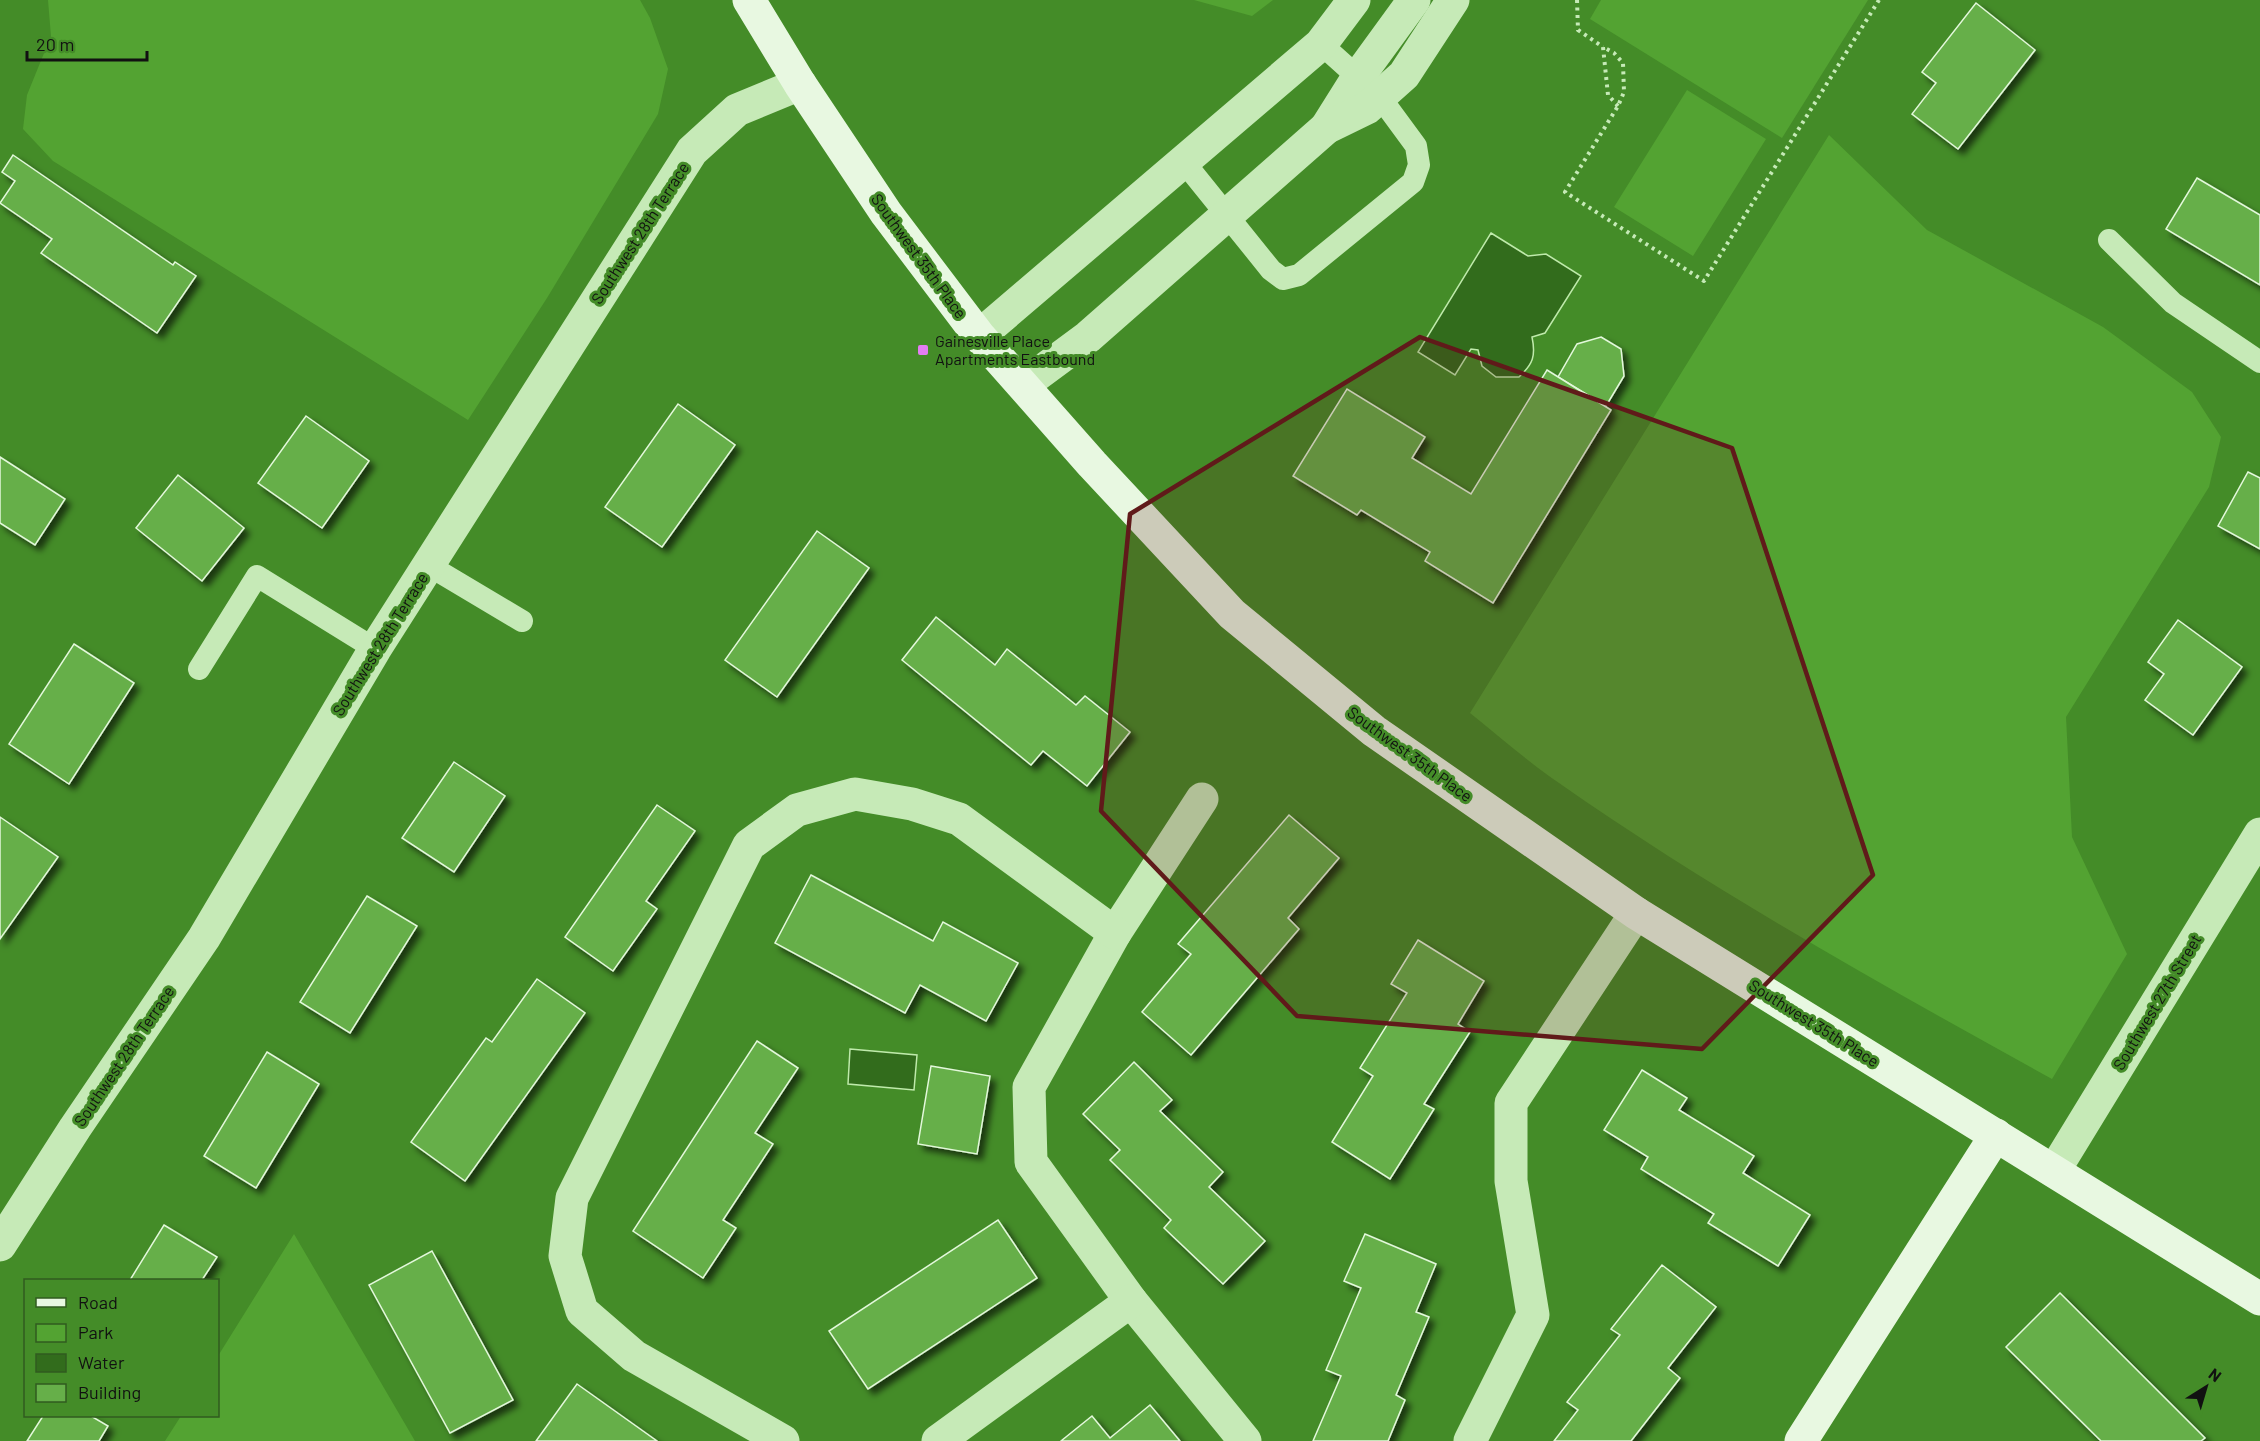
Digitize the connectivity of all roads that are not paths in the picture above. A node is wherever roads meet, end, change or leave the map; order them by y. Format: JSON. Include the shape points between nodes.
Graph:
{"nodes":[{"id":1,"x":749,"y":0,"type":"edge"},
{"id":2,"x":1354,"y":0,"type":"edge"},
{"id":3,"x":1452,"y":0,"type":"edge"},
{"id":4,"x":1413,"y":1,"type":"edge"},
{"id":5,"x":1321,"y":44,"type":"junction"},
{"id":6,"x":800,"y":84,"type":"junction"},
{"id":7,"x":1369,"y":87,"type":"junction"},
{"id":8,"x":1184,"y":162,"type":"junction"},
{"id":9,"x":1226,"y":216,"type":"junction"},
{"id":10,"x":2109,"y":240,"type":"dead end"},
{"id":11,"x":979,"y":336,"type":"junction"},
{"id":12,"x":2260,"y":362,"type":"edge"},
{"id":13,"x":1023,"y":385,"type":"junction"},
{"id":14,"x":428,"y":565,"type":"junction"},
{"id":15,"x":522,"y":621,"type":"dead end"},
{"id":16,"x":375,"y":649,"type":"junction"},
{"id":17,"x":199,"y":669,"type":"dead end"},
{"id":18,"x":1202,"y":799,"type":"dead end"},
{"id":19,"x":2260,"y":834,"type":"edge"},
{"id":20,"x":1636,"y":913,"type":"junction"},
{"id":21,"x":1115,"y":933,"type":"junction"},
{"id":22,"x":1996,"y":1135,"type":"junction"},
{"id":23,"x":2054,"y":1171,"type":"junction"},
{"id":24,"x":0,"y":1245,"type":"edge"},
{"id":25,"x":2260,"y":1299,"type":"edge"},
{"id":26,"x":1131,"y":1301,"type":"junction"},
{"id":27,"x":783,"y":1441,"type":"edge"},
{"id":28,"x":938,"y":1441,"type":"edge"},
{"id":29,"x":1245,"y":1441,"type":"edge"},
{"id":30,"x":1470,"y":1441,"type":"edge"},
{"id":31,"x":1801,"y":1441,"type":"edge"}],
"edges":[{"from":1,"to":6,"type":"street","name":"Southwest 35th Place"},
{"from":2,"to":5,"type":"street"},
{"from":3,"to":7,"type":"street","via":[[1404,75]]},
{"from":4,"to":7,"type":"street"},
{"from":5,"to":7,"type":"lane"},
{"from":5,"to":8,"type":"street"},
{"from":6,"to":11,"type":"street","name":"Southwest 35th Place","via":[[885,213]]},
{"from":6,"to":14,"type":"street","name":"Southwest 28th Terrace","via":[[737,110],[692,151]]},
{"from":7,"to":9,"type":"street","via":[[1367,108],[1326,128]]},
{"from":7,"to":9,"type":"lane","via":[[1416,146],[1419,165],[1413,182],[1299,276],[1283,279]]},
{"from":8,"to":9,"type":"lane"},
{"from":8,"to":11,"type":"street"},
{"from":9,"to":13,"type":"street","via":[[1088,337]]},
{"from":10,"to":12,"type":"lane","via":[[2173,303]]},
{"from":11,"to":13,"type":"street","name":"Southwest 35th Place"},
{"from":13,"to":20,"type":"street","name":"Southwest 35th Place","via":[[1232,614],[1374,731]]},
{"from":14,"to":15,"type":"lane"},
{"from":14,"to":16,"type":"street","name":"Southwest 28th Terrace"},
{"from":16,"to":17,"type":"lane","via":[[257,576]]},
{"from":16,"to":24,"type":"street","name":"Southwest 28th Terrace","via":[[204,938]]},
{"from":18,"to":21,"type":"street"},
{"from":19,"to":23,"type":"street","name":"Southwest 27th Street"},
{"from":20,"to":22,"type":"street","name":"Southwest 35th Place"},
{"from":20,"to":30,"type":"street","via":[[1511,1103],[1511,1181],[1533,1315]]},
{"from":21,"to":26,"type":"street","via":[[1029,1087],[1031,1162]]},
{"from":21,"to":27,"type":"street","via":[[959,819],[912,804],[855,794],[797,810],[749,845],[572,1198],[565,1256],[582,1311],[634,1356]]},
{"from":22,"to":23,"type":"street","name":"Southwest 35th Place"},
{"from":22,"to":31,"type":"street"},
{"from":23,"to":25,"type":"street","name":"Southwest 35th Place"},
{"from":26,"to":28,"type":"street"},
{"from":26,"to":29,"type":"street"}]}
